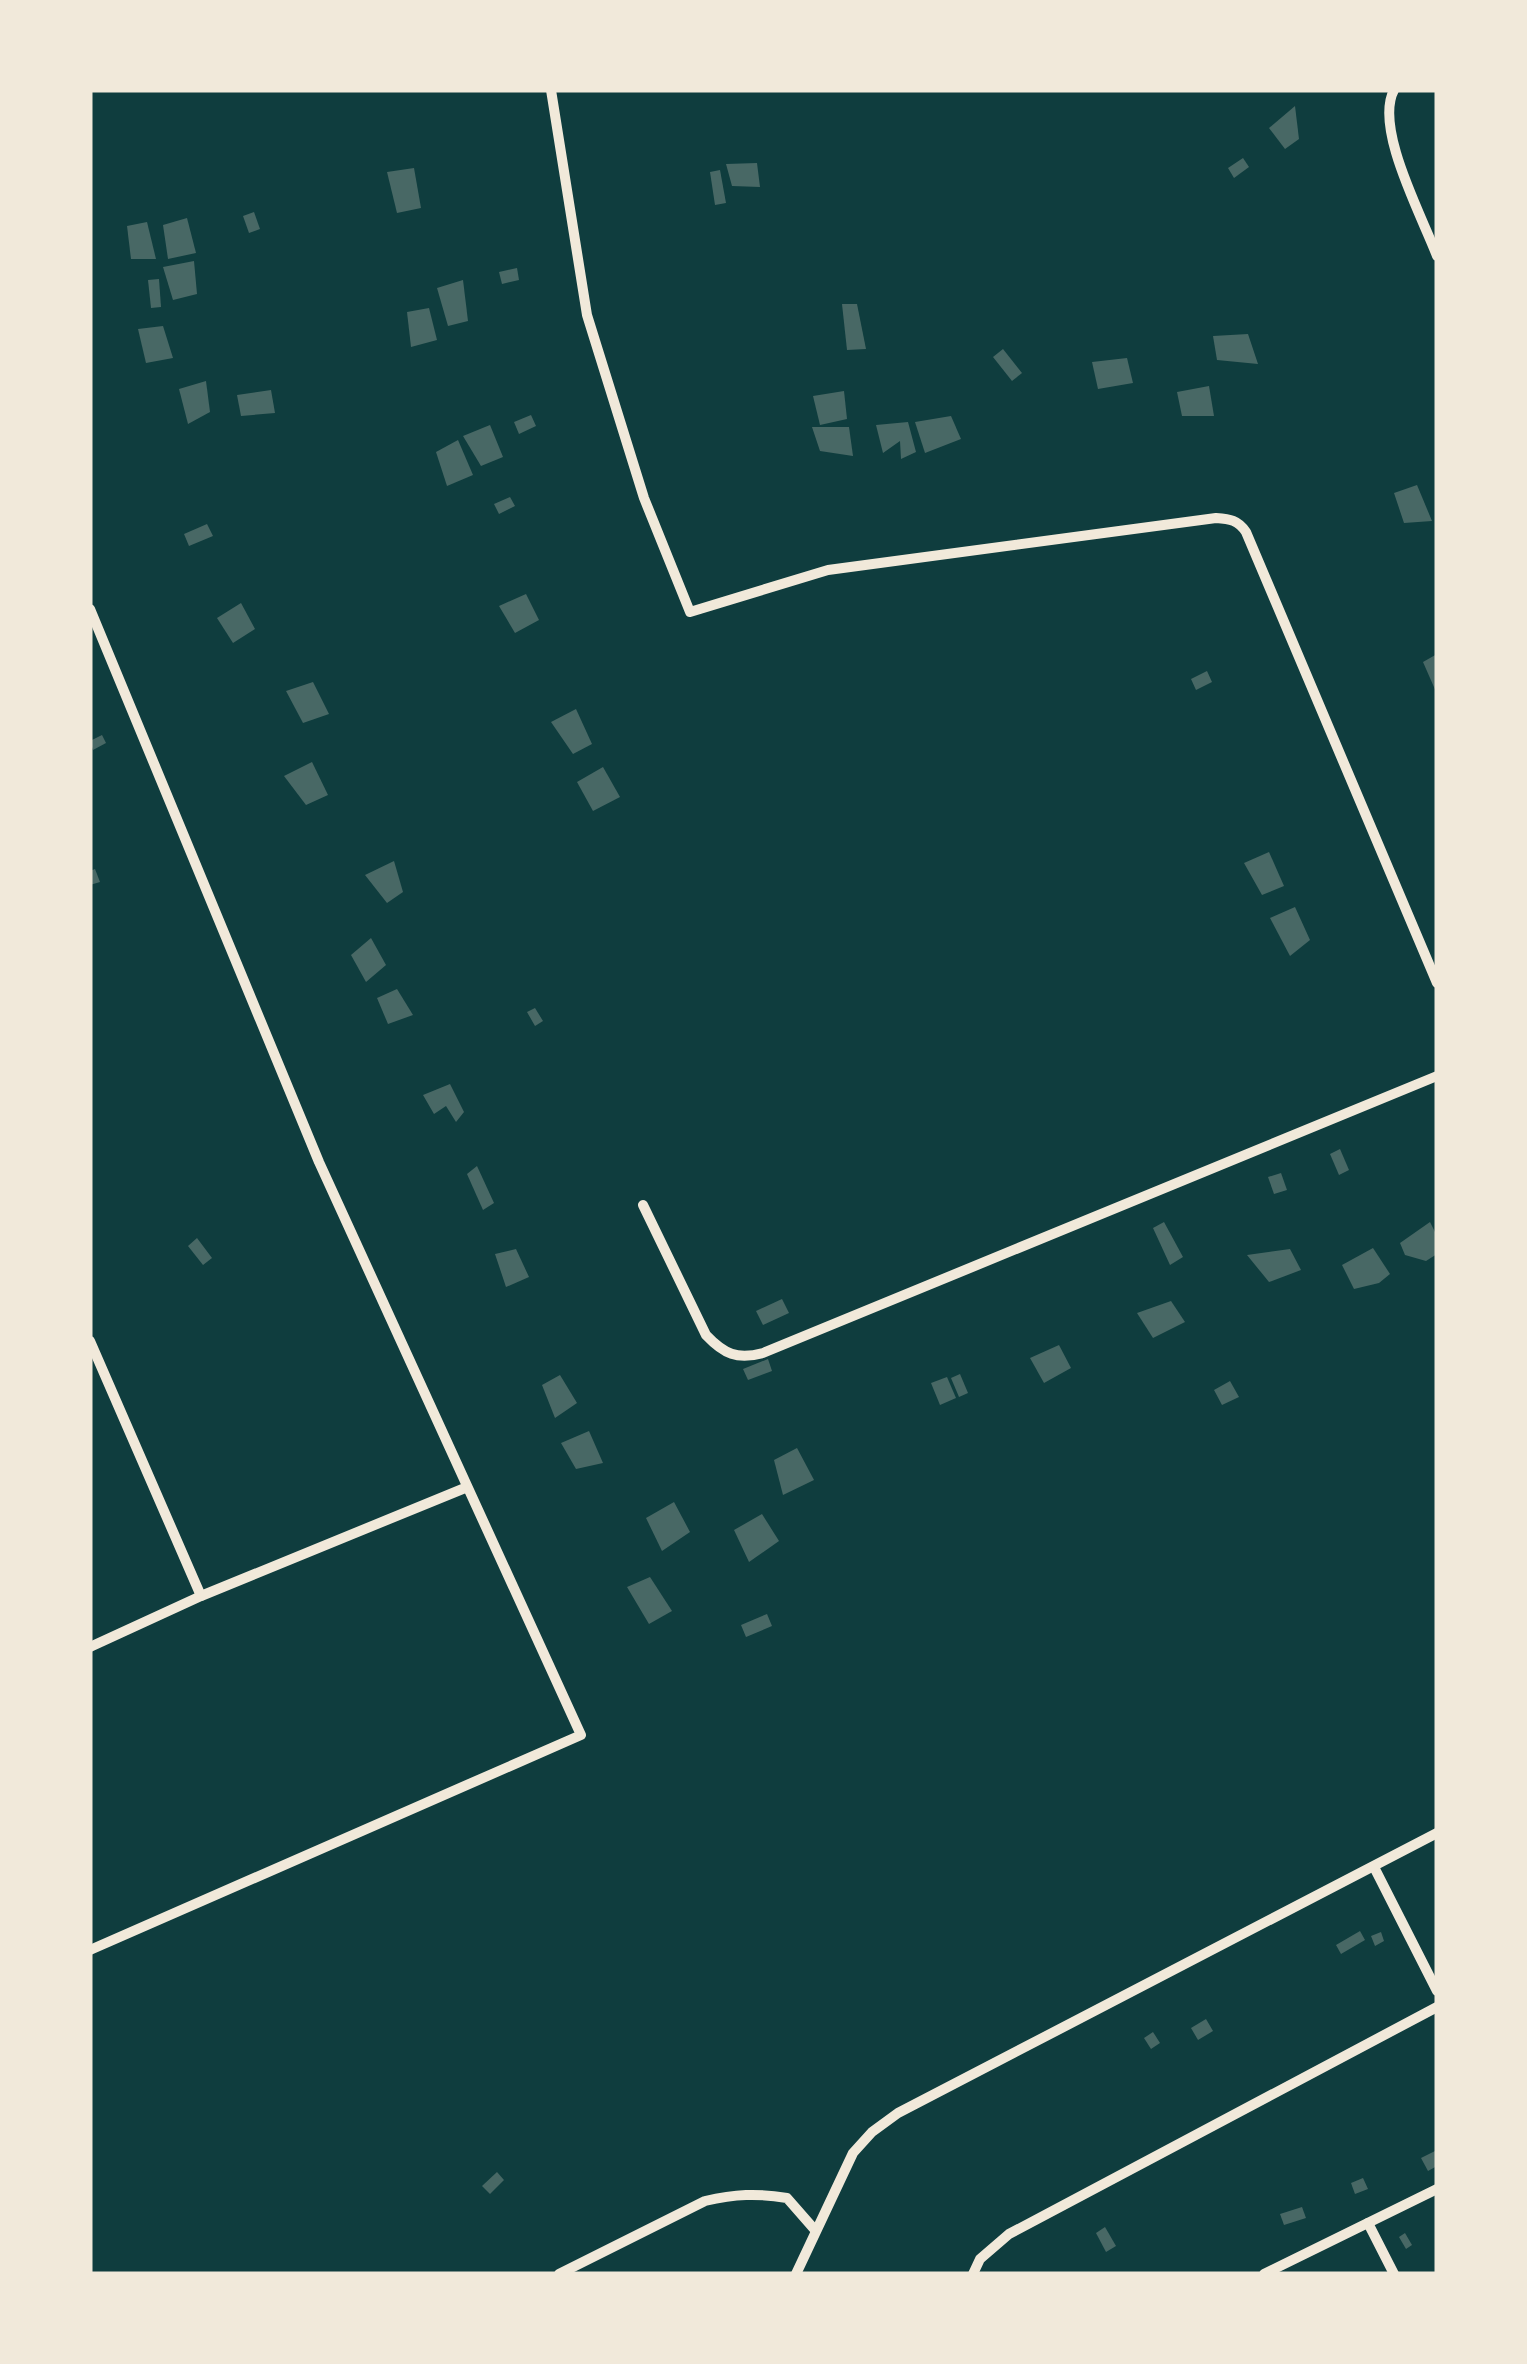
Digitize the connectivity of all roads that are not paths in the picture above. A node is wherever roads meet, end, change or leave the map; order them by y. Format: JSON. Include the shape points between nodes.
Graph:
{"nodes":[{"id":1,"x":550,"y":90,"type":"edge"},
{"id":2,"x":1394,"y":90,"type":"edge"},
{"id":3,"x":1437,"y":256,"type":"edge"},
{"id":4,"x":90,"y":609,"type":"edge"},
{"id":5,"x":1437,"y":983,"type":"edge"},
{"id":6,"x":1437,"y":1076,"type":"edge"},
{"id":7,"x":643,"y":1205,"type":"dead end"},
{"id":8,"x":90,"y":1341,"type":"edge"},
{"id":9,"x":465,"y":1488,"type":"junction"},
{"id":10,"x":201,"y":1596,"type":"junction"},
{"id":11,"x":90,"y":1646,"type":"edge"},
{"id":12,"x":1437,"y":1833,"type":"edge"},
{"id":13,"x":1374,"y":1867,"type":"junction"},
{"id":14,"x":90,"y":1950,"type":"edge"},
{"id":15,"x":1437,"y":1990,"type":"edge"},
{"id":16,"x":1437,"y":2007,"type":"edge"},
{"id":17,"x":1437,"y":2189,"type":"edge"},
{"id":18,"x":1368,"y":2223,"type":"junction"},
{"id":19,"x":814,"y":2230,"type":"junction"},
{"id":20,"x":559,"y":2274,"type":"edge"},
{"id":21,"x":796,"y":2274,"type":"edge"},
{"id":22,"x":973,"y":2274,"type":"edge"},
{"id":23,"x":1264,"y":2274,"type":"edge"},
{"id":24,"x":1394,"y":2274,"type":"edge"}],
"edges":[{"from":1,"to":5,"type":"street","via":[[586,315],[644,498],[690,612],[828,570],[1232,519],[1246,532]]},
{"from":2,"to":3,"type":"street","via":[[1390,136]]},
{"from":4,"to":9,"type":"street","via":[[320,1162]]},
{"from":6,"to":7,"type":"street","via":[[744,1358],[722,1352],[706,1335]]},
{"from":8,"to":10,"type":"street"},
{"from":9,"to":10,"type":"street"},
{"from":9,"to":14,"type":"street","via":[[581,1735]]},
{"from":10,"to":11,"type":"street"},
{"from":12,"to":13,"type":"street"},
{"from":13,"to":15,"type":"street"},
{"from":13,"to":19,"type":"street","via":[[898,2114],[853,2153]]},
{"from":16,"to":22,"type":"street","via":[[1009,2234]]},
{"from":17,"to":18,"type":"street"},
{"from":18,"to":23,"type":"street"},
{"from":18,"to":24,"type":"street"},
{"from":19,"to":20,"type":"street","via":[[786,2198],[729,2195]]},
{"from":19,"to":21,"type":"street"}]}
